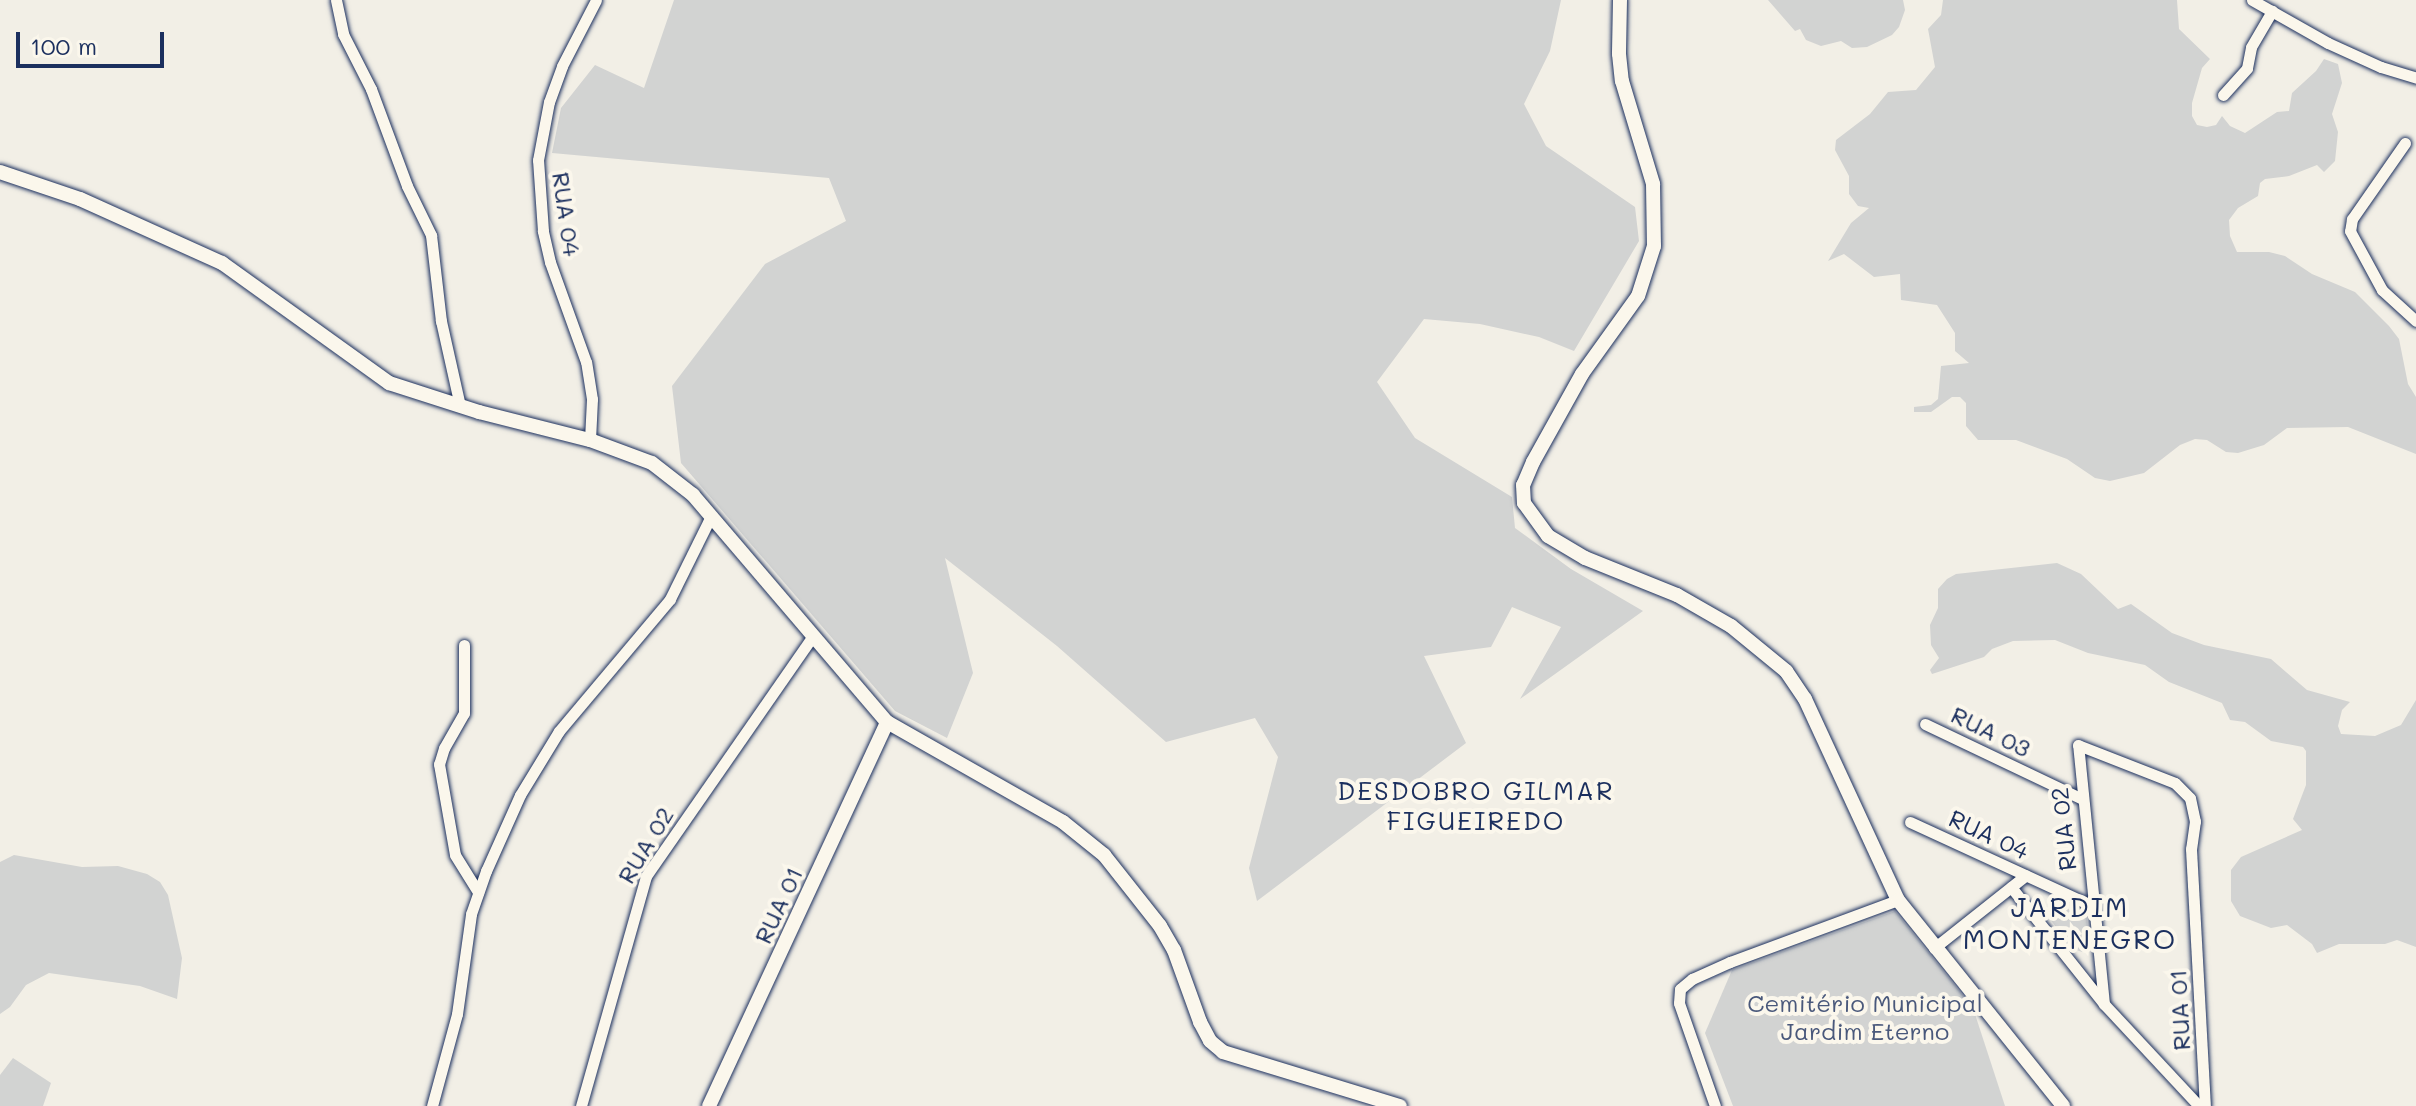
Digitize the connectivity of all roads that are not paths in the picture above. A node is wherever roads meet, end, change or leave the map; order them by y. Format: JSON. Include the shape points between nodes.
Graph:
{"nodes":[{"id":1,"x":336,"y":0,"type":"edge"},
{"id":2,"x":596,"y":0,"type":"edge"},
{"id":3,"x":1620,"y":0,"type":"edge"},
{"id":4,"x":2252,"y":0,"type":"edge"},
{"id":5,"x":2272,"y":11,"type":"junction"},
{"id":6,"x":2416,"y":78,"type":"edge"},
{"id":7,"x":2223,"y":95,"type":"dead end"},
{"id":8,"x":2405,"y":143,"type":"dead end"},
{"id":9,"x":0,"y":172,"type":"edge"},
{"id":10,"x":2416,"y":321,"type":"edge"},
{"id":11,"x":460,"y":406,"type":"junction"},
{"id":12,"x":590,"y":440,"type":"junction"},
{"id":13,"x":711,"y":516,"type":"junction"},
{"id":14,"x":812,"y":637,"type":"junction"},
{"id":15,"x":464,"y":645,"type":"dead end"},
{"id":16,"x":887,"y":722,"type":"junction"},
{"id":17,"x":1925,"y":724,"type":"dead end"},
{"id":18,"x":2078,"y":745,"type":"joint"},
{"id":19,"x":2082,"y":799,"type":"junction"},
{"id":20,"x":1910,"y":822,"type":"dead end"},
{"id":21,"x":2026,"y":875,"type":"junction"},
{"id":22,"x":2011,"y":887,"type":"junction"},
{"id":23,"x":478,"y":892,"type":"junction"},
{"id":24,"x":1898,"y":900,"type":"junction"},
{"id":25,"x":2093,"y":906,"type":"junction"},
{"id":26,"x":1934,"y":948,"type":"junction"},
{"id":27,"x":2104,"y":1004,"type":"junction"},
{"id":28,"x":432,"y":1106,"type":"edge"},
{"id":29,"x":581,"y":1106,"type":"edge"},
{"id":30,"x":709,"y":1106,"type":"edge"},
{"id":31,"x":1400,"y":1106,"type":"edge"},
{"id":32,"x":1715,"y":1106,"type":"edge"},
{"id":33,"x":2063,"y":1106,"type":"edge"},
{"id":34,"x":2202,"y":1106,"type":"edge"}],
"edges":[{"from":1,"to":11,"type":"street","via":[[343,34],[431,235],[441,321]]},
{"from":2,"to":12,"type":"street","name":"RUA 04","via":[[562,66],[538,160],[546,247],[586,362],[592,399]]},
{"from":3,"to":24,"type":"street","via":[[1622,81],[1653,184],[1654,246],[1638,296],[1582,374],[1533,462],[1523,485],[1524,503],[1548,536],[1585,558],[1677,595],[1731,626],[1786,671],[1805,699]]},
{"from":4,"to":5,"type":"street"},
{"from":5,"to":6,"type":"street","via":[[2354,55]]},
{"from":5,"to":7,"type":"street","via":[[2251,47],[2247,68]]},
{"from":8,"to":10,"type":"street","via":[[2352,219],[2350,231],[2382,290]]},
{"from":9,"to":11,"type":"street","via":[[80,199],[194,248],[254,284],[389,383]]},
{"from":11,"to":12,"type":"street"},
{"from":12,"to":13,"type":"street","via":[[652,463],[674,477]]},
{"from":13,"to":14,"type":"street"},
{"from":13,"to":23,"type":"street","via":[[670,599],[538,762]]},
{"from":14,"to":16,"type":"street"},
{"from":14,"to":29,"type":"street","name":"RUA 02","via":[[646,876]]},
{"from":15,"to":23,"type":"street","via":[[464,713],[439,764],[455,855]]},
{"from":16,"to":30,"type":"street","name":"RUA 01"},
{"from":16,"to":31,"type":"street","via":[[1086,837],[1160,926],[1200,1022],[1223,1052]]},
{"from":17,"to":19,"type":"street","name":"RUA 03"},
{"from":18,"to":19,"type":"street","name":"RUA 02"},
{"from":18,"to":34,"type":"street","name":"RUA 01","via":[[2175,783],[2190,798],[2195,821],[2191,849]]},
{"from":19,"to":25,"type":"street","name":"RUA 02"},
{"from":20,"to":21,"type":"street","name":"RUA 04"},
{"from":21,"to":22,"type":"street"},
{"from":21,"to":25,"type":"street","name":"RUA 04"},
{"from":22,"to":26,"type":"street"},
{"from":22,"to":27,"type":"street"},
{"from":23,"to":28,"type":"street","via":[[457,1014]]},
{"from":24,"to":26,"type":"street"},
{"from":24,"to":32,"type":"street","via":[[1730,962],[1680,989],[1679,1003]]},
{"from":25,"to":27,"type":"street","name":"RUA 02"},
{"from":26,"to":33,"type":"street"},
{"from":27,"to":34,"type":"street"}]}
